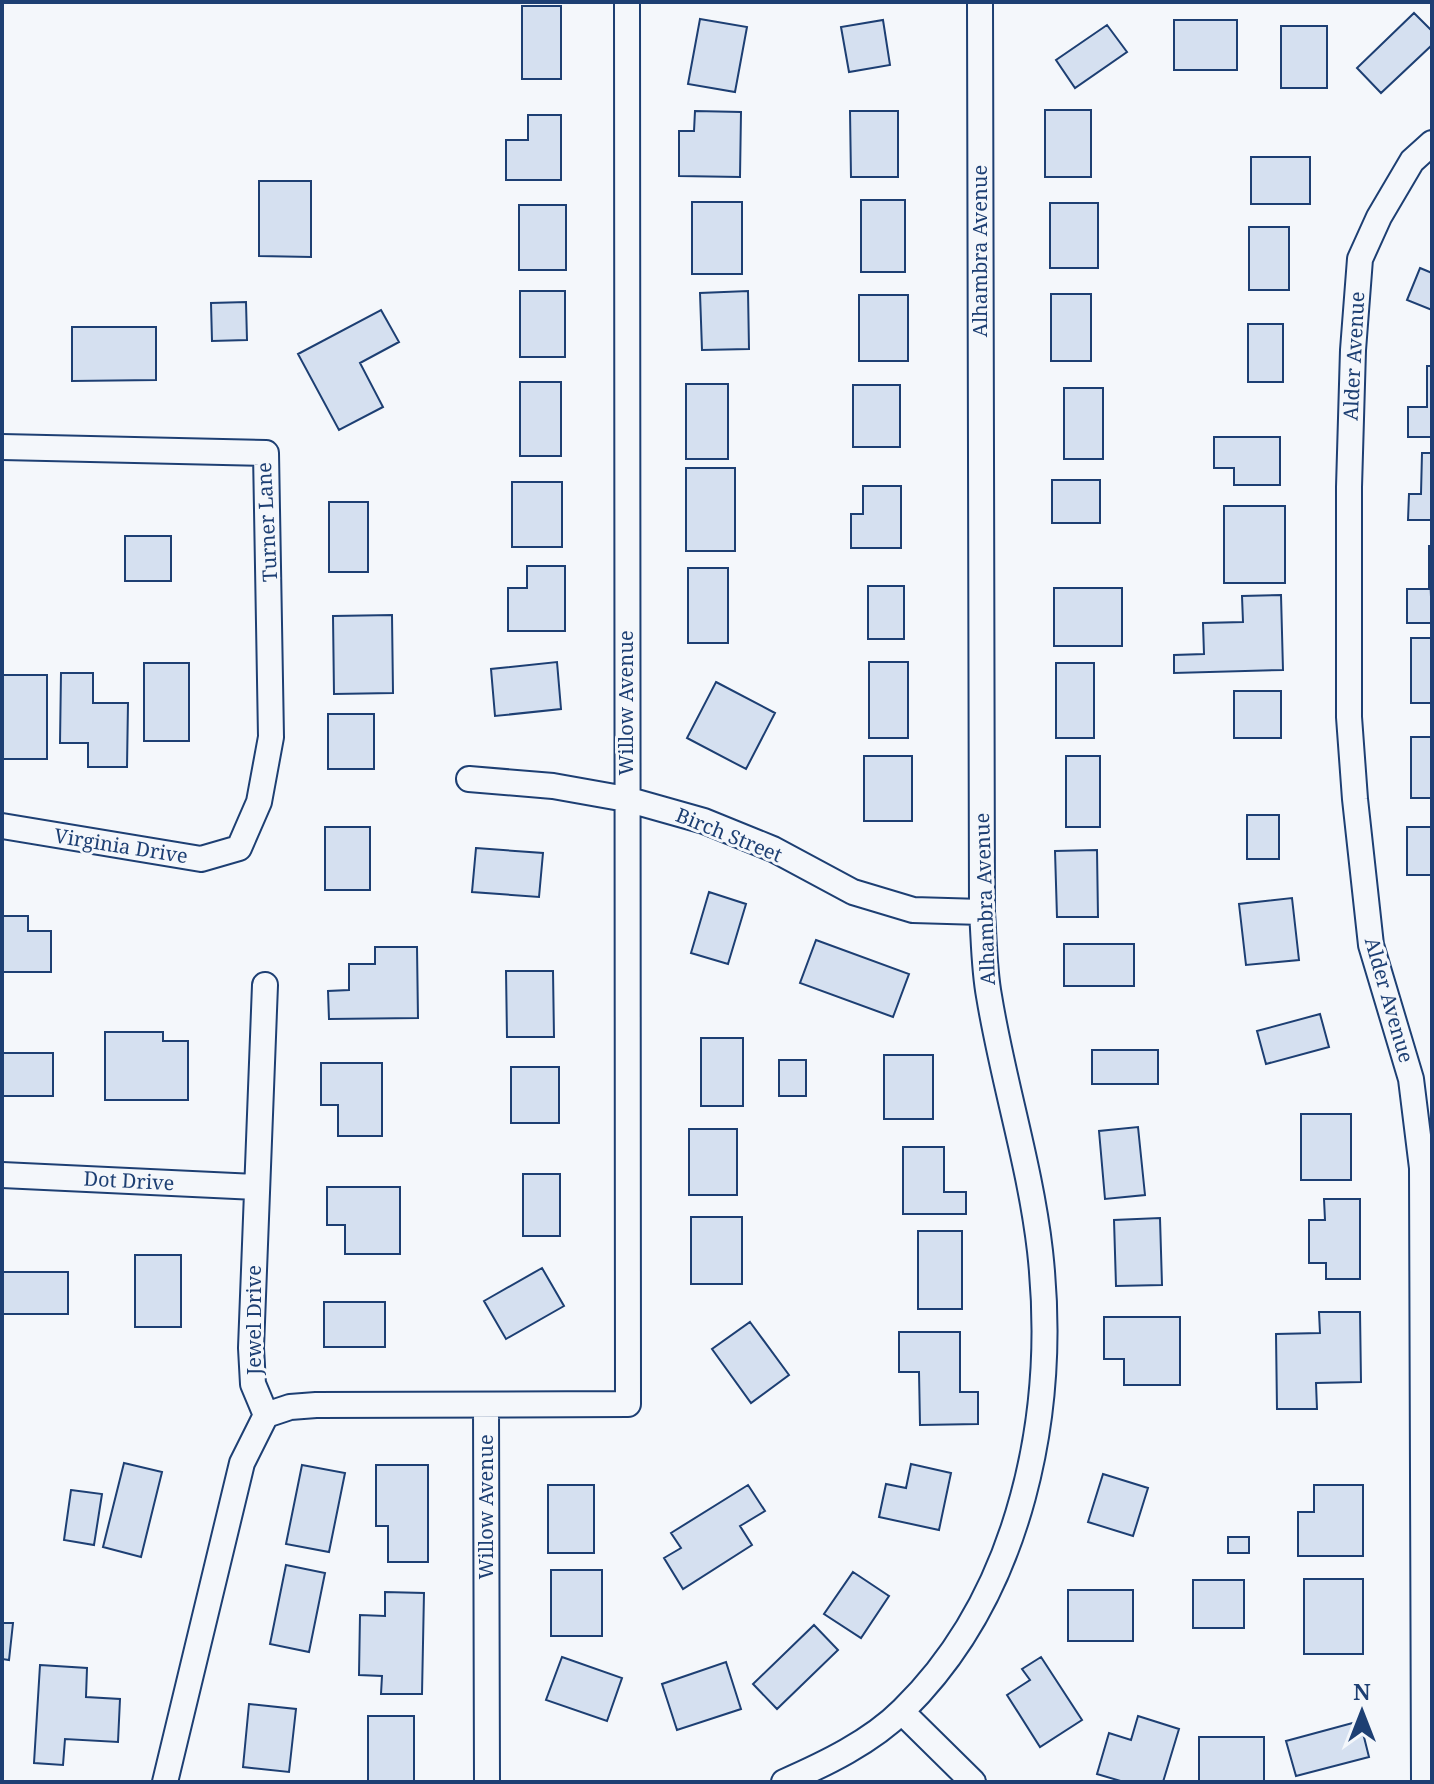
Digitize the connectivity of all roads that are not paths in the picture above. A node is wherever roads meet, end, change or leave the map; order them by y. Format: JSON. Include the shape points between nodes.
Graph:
{"nodes":[{"id":1,"x":627,"y":2,"type":"edge"},
{"id":2,"x":980,"y":2,"type":"edge"},
{"id":3,"x":1432,"y":143,"type":"edge"},
{"id":4,"x":2,"y":447,"type":"edge"},
{"id":5,"x":469,"y":779,"type":"dead end"},
{"id":6,"x":626,"y":799,"type":"junction"},
{"id":7,"x":2,"y":826,"type":"edge"},
{"id":8,"x":239,"y":848,"type":"joint"},
{"id":9,"x":982,"y":912,"type":"junction"},
{"id":10,"x":265,"y":985,"type":"dead end"},
{"id":11,"x":1422,"y":1075,"type":"edge"},
{"id":12,"x":2,"y":1175,"type":"edge"},
{"id":13,"x":257,"y":1187,"type":"junction"},
{"id":14,"x":486,"y":1405,"type":"junction"},
{"id":15,"x":266,"y":1415,"type":"junction"},
{"id":16,"x":902,"y":1712,"type":"junction"},
{"id":17,"x":165,"y":1782,"type":"edge"},
{"id":18,"x":487,"y":1782,"type":"edge"},
{"id":19,"x":784,"y":1782,"type":"edge"},
{"id":20,"x":973,"y":1782,"type":"edge"},
{"id":21,"x":1424,"y":1782,"type":"edge"}],
"edges":[{"from":1,"to":6,"type":"street","name":"Willow Avenue"},
{"from":2,"to":9,"type":"street","name":"Alhambra Avenue"},
{"from":3,"to":11,"type":"street","name":"Alder Avenue","via":[[1412,161],[1360,259],[1349,487],[1349,717],[1371,945]]},
{"from":4,"to":8,"type":"street","name":"Turner Lane","via":[[266,453],[271,737],[259,802]]},
{"from":5,"to":6,"type":"street","name":"Birch Street"},
{"from":6,"to":9,"type":"street","name":"Birch Street","via":[[773,849],[853,892],[913,910]]},
{"from":6,"to":14,"type":"street","name":"Willow Avenue","via":[[628,1404]]},
{"from":7,"to":8,"type":"street","name":"Virginia Drive","via":[[201,859]]},
{"from":9,"to":16,"type":"street","name":"Alhambra Avenue","via":[[989,995],[1040,1249],[1046,1340],[1042,1396],[1036,1448],[1006,1551],[957,1647]]},
{"from":10,"to":13,"type":"street","name":"Jewel Drive"},
{"from":11,"to":21,"type":"street","name":"Alder Avenue"},
{"from":12,"to":13,"type":"street","name":"Dot Drive"},
{"from":13,"to":15,"type":"street","name":"Jewel Drive","via":[[251,1348],[253,1384]]},
{"from":14,"to":15,"type":"street","name":"Willow Avenue","via":[[316,1405]]},
{"from":14,"to":18,"type":"street","name":"Willow Avenue"},
{"from":15,"to":17,"type":"street","via":[[242,1463]]},
{"from":16,"to":19,"type":"street","name":"Alhambra Avenue","via":[[824,1764]]},
{"from":16,"to":20,"type":"street"}]}
